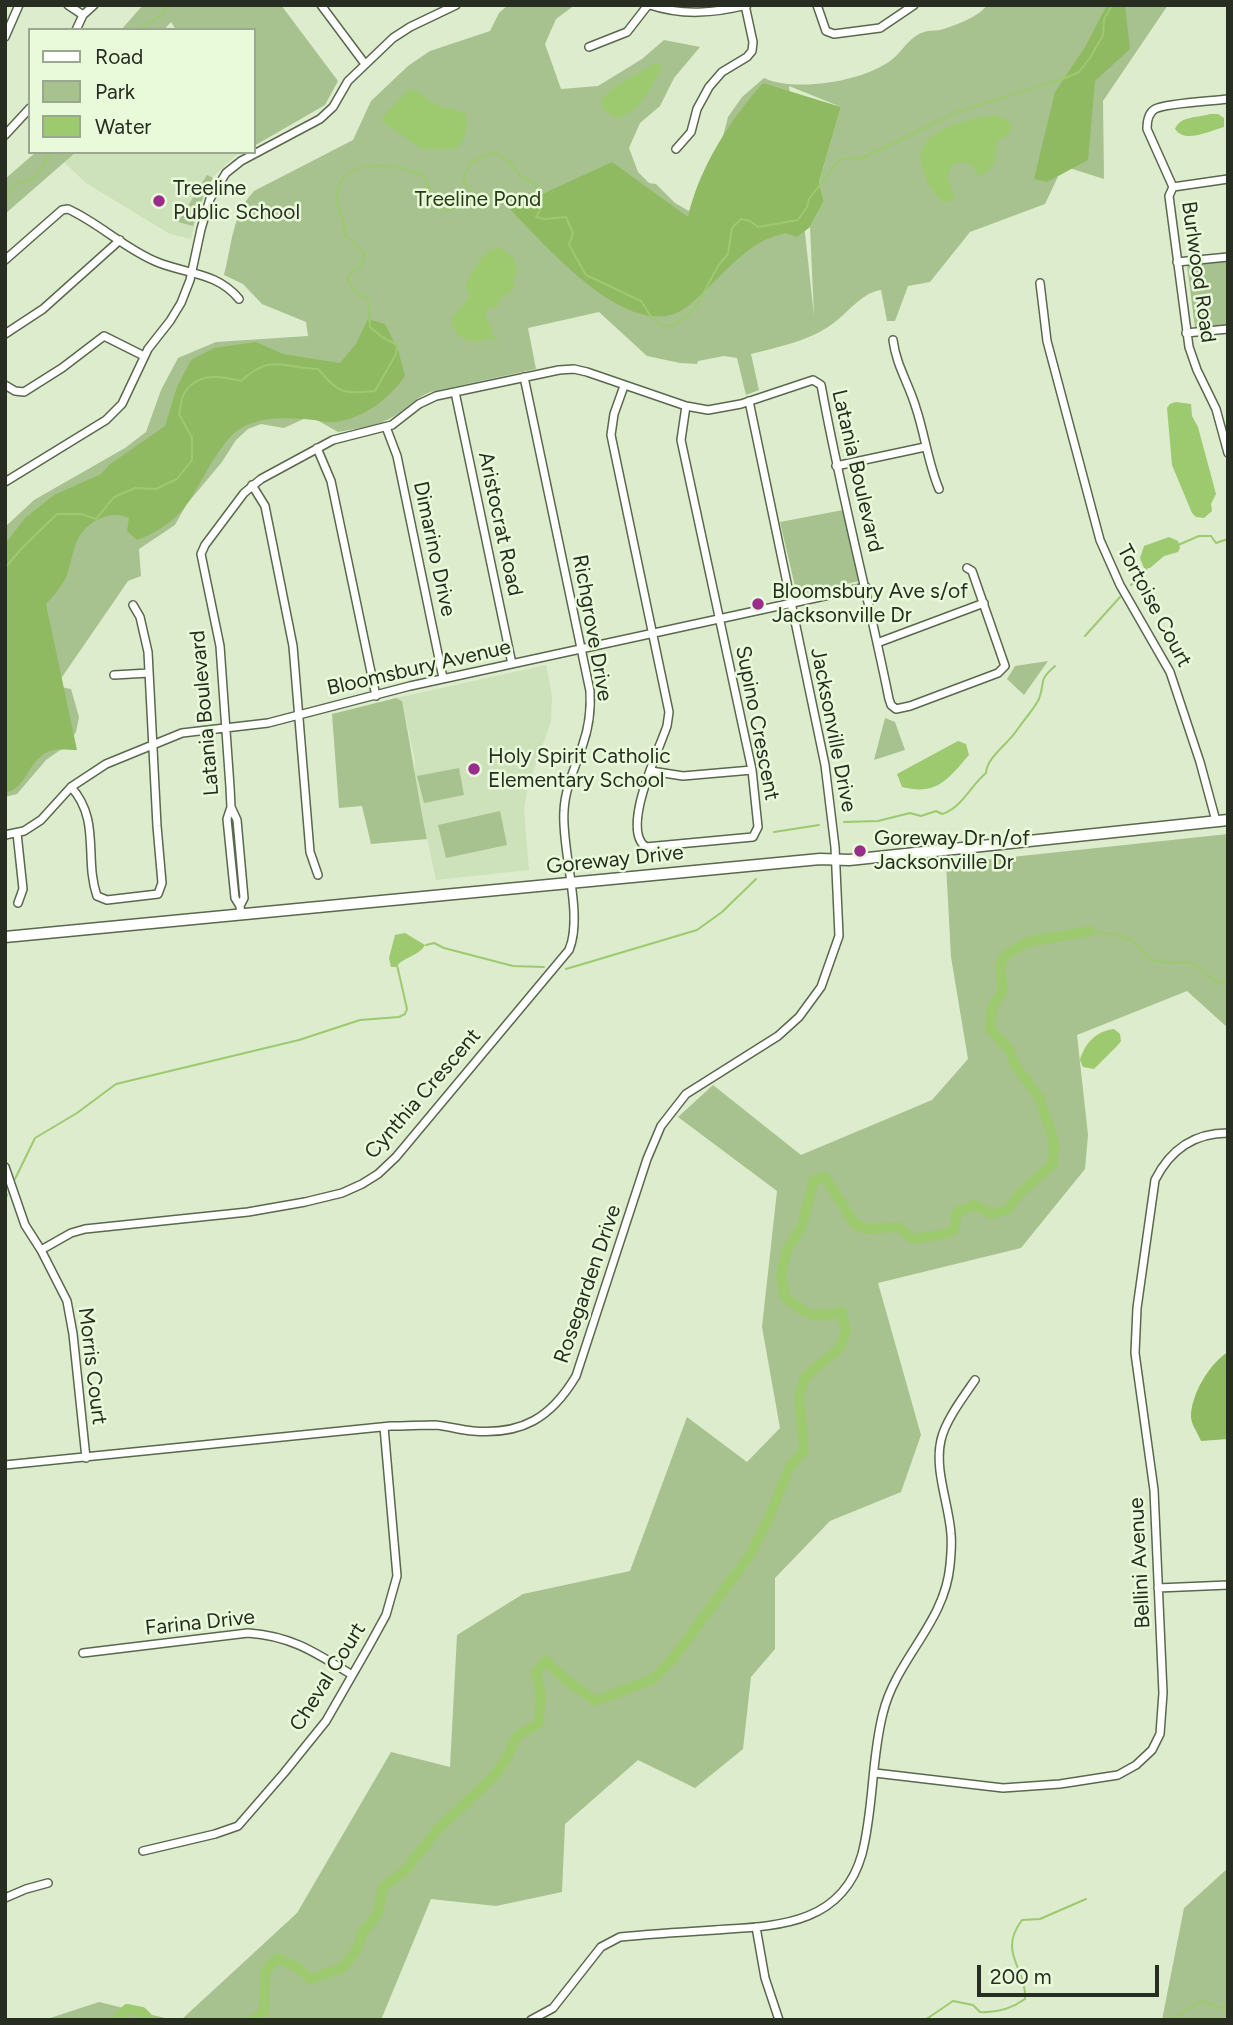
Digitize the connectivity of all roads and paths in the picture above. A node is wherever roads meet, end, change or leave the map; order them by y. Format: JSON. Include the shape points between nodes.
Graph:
{"nodes":[{"id":1,"x":19,"y":5,"type":"edge"},
{"id":2,"x":68,"y":5,"type":"edge"},
{"id":3,"x":94,"y":5,"type":"edge"},
{"id":4,"x":456,"y":5,"type":"edge"},
{"id":5,"x":649,"y":5,"type":"edge"},
{"id":6,"x":746,"y":5,"type":"edge"},
{"id":7,"x":817,"y":5,"type":"edge"},
{"id":8,"x":914,"y":5,"type":"edge"},
{"id":9,"x":325,"y":7,"type":"edge"},
{"id":10,"x":83,"y":15,"type":"junction"},
{"id":11,"x":77,"y":28,"type":"edge"},
{"id":12,"x":5,"y":37,"type":"edge"},
{"id":13,"x":589,"y":47,"type":"dead end"},
{"id":14,"x":365,"y":64,"type":"junction"},
{"id":15,"x":1228,"y":99,"type":"edge"},
{"id":16,"x":28,"y":110,"type":"edge"},
{"id":17,"x":5,"y":135,"type":"edge"},
{"id":18,"x":676,"y":149,"type":"dead end"},
{"id":19,"x":256,"y":153,"type":"edge"},
{"id":20,"x":255,"y":154,"type":"edge"},
{"id":21,"x":1228,"y":179,"type":"edge"},
{"id":22,"x":1172,"y":187,"type":"junction"},
{"id":23,"x":120,"y":240,"type":"junction"},
{"id":24,"x":1228,"y":257,"type":"edge"},
{"id":25,"x":5,"y":260,"type":"edge"},
{"id":26,"x":1177,"y":262,"type":"junction"},
{"id":27,"x":192,"y":272,"type":"junction"},
{"id":28,"x":1040,"y":283,"type":"dead end"},
{"id":29,"x":239,"y":299,"type":"dead end"},
{"id":30,"x":1228,"y":329,"type":"edge"},
{"id":31,"x":1186,"y":333,"type":"junction"},
{"id":32,"x":5,"y":334,"type":"edge"},
{"id":33,"x":893,"y":340,"type":"dead end"},
{"id":34,"x":144,"y":356,"type":"junction"},
{"id":35,"x":524,"y":377,"type":"junction"},
{"id":36,"x":5,"y":385,"type":"edge"},
{"id":37,"x":624,"y":386,"type":"junction"},
{"id":38,"x":455,"y":392,"type":"junction"},
{"id":39,"x":749,"y":401,"type":"junction"},
{"id":40,"x":686,"y":406,"type":"junction"},
{"id":41,"x":386,"y":427,"type":"junction"},
{"id":42,"x":925,"y":447,"type":"junction"},
{"id":43,"x":317,"y":448,"type":"junction"},
{"id":44,"x":1228,"y":453,"type":"edge"},
{"id":45,"x":836,"y":467,"type":"junction"},
{"id":46,"x":5,"y":482,"type":"edge"},
{"id":47,"x":252,"y":485,"type":"junction"},
{"id":48,"x":939,"y":489,"type":"dead end"},
{"id":49,"x":967,"y":568,"type":"dead end"},
{"id":50,"x":866,"y":587,"type":"junction"},
{"id":51,"x":791,"y":603,"type":"junction"},
{"id":52,"x":984,"y":603,"type":"junction"},
{"id":53,"x":133,"y":605,"type":"dead end"},
{"id":54,"x":719,"y":619,"type":"junction"},
{"id":55,"x":653,"y":634,"type":"junction"},
{"id":56,"x":877,"y":643,"type":"junction"},
{"id":57,"x":582,"y":649,"type":"junction"},
{"id":58,"x":512,"y":664,"type":"junction"},
{"id":59,"x":149,"y":673,"type":"junction"},
{"id":60,"x":114,"y":676,"type":"dead end"},
{"id":61,"x":443,"y":678,"type":"junction"},
{"id":62,"x":376,"y":696,"type":"junction"},
{"id":63,"x":299,"y":715,"type":"junction"},
{"id":64,"x":226,"y":727,"type":"junction"},
{"id":65,"x":153,"y":744,"type":"junction"},
{"id":66,"x":752,"y":770,"type":"junction"},
{"id":67,"x":651,"y":771,"type":"junction"},
{"id":68,"x":71,"y":787,"type":"junction"},
{"id":69,"x":1228,"y":820,"type":"edge"},
{"id":70,"x":1216,"y":821,"type":"junction"},
{"id":71,"x":17,"y":834,"type":"junction"},
{"id":72,"x":5,"y":835,"type":"edge"},
{"id":73,"x":835,"y":860,"type":"junction"},
{"id":74,"x":318,"y":875,"type":"dead end"},
{"id":75,"x":570,"y":883,"type":"junction"},
{"id":76,"x":19,"y":903,"type":"dead end"},
{"id":77,"x":240,"y":910,"type":"junction"},
{"id":78,"x":5,"y":937,"type":"edge"},
{"id":79,"x":1228,"y":1133,"type":"edge"},
{"id":80,"x":5,"y":1167,"type":"edge"},
{"id":81,"x":41,"y":1250,"type":"junction"},
{"id":82,"x":975,"y":1380,"type":"dead end"},
{"id":83,"x":384,"y":1427,"type":"junction"},
{"id":84,"x":86,"y":1458,"type":"junction"},
{"id":85,"x":5,"y":1465,"type":"edge"},
{"id":86,"x":1228,"y":1585,"type":"edge"},
{"id":87,"x":1158,"y":1588,"type":"junction"},
{"id":88,"x":83,"y":1653,"type":"dead end"},
{"id":89,"x":352,"y":1675,"type":"junction"},
{"id":90,"x":875,"y":1773,"type":"junction"},
{"id":91,"x":143,"y":1851,"type":"dead end"},
{"id":92,"x":48,"y":1883,"type":"dead end"},
{"id":93,"x":5,"y":1898,"type":"edge"},
{"id":94,"x":756,"y":1927,"type":"junction"},
{"id":95,"x":531,"y":2020,"type":"edge"},
{"id":96,"x":779,"y":2020,"type":"edge"}],
"edges":[{"from":1,"to":12,"type":"street"},
{"from":2,"to":10,"type":"street"},
{"from":3,"to":10,"type":"street"},
{"from":4,"to":14,"type":"street","via":[[404,30]]},
{"from":5,"to":6,"type":"street","via":[[698,13]]},
{"from":5,"to":13,"type":"street","via":[[627,32]]},
{"from":6,"to":18,"type":"street","via":[[752,51],[709,87],[691,132]]},
{"from":7,"to":8,"type":"street","via":[[826,31],[834,34],[880,28]]},
{"from":9,"to":14,"type":"street"},
{"from":10,"to":11,"type":"street"},
{"from":14,"to":19,"type":"street","via":[[326,114]]},
{"from":15,"to":22,"type":"street","via":[[1160,107],[1150,114],[1147,129]]},
{"from":16,"to":17,"type":"street"},
{"from":20,"to":27,"type":"street","via":[[226,173],[210,199]]},
{"from":21,"to":22,"type":"street","name":"Burlwood Road"},
{"from":22,"to":26,"type":"street","name":"Burlwood Road","via":[[1169,195]]},
{"from":23,"to":25,"type":"street","via":[[65,209]]},
{"from":23,"to":27,"type":"street","via":[[157,262]]},
{"from":23,"to":32,"type":"street","via":[[43,309]]},
{"from":24,"to":26,"type":"street"},
{"from":26,"to":31,"type":"street","name":"Burlwood Road"},
{"from":27,"to":29,"type":"street","via":[[229,287]]},
{"from":27,"to":34,"type":"street","via":[[178,309]]},
{"from":28,"to":70,"type":"street","name":"Tortoise Court","via":[[1046,341],[1101,540],[1120,585],[1170,672]]},
{"from":30,"to":31,"type":"street"},
{"from":31,"to":44,"type":"street","name":"Burlwood Road"},
{"from":33,"to":42,"type":"street"},
{"from":34,"to":36,"type":"street","via":[[104,336],[24,391]]},
{"from":34,"to":46,"type":"street","via":[[113,415],[10,474]]},
{"from":35,"to":37,"type":"street","name":"Latania Boulevard","via":[[574,369]]},
{"from":35,"to":38,"type":"street","name":"Latania Boulevard"},
{"from":35,"to":57,"type":"street","name":"Richgrove Drive"},
{"from":37,"to":40,"type":"street","name":"Latania Boulevard"},
{"from":37,"to":55,"type":"street","name":"Supino Crescent","via":[[611,435]]},
{"from":38,"to":41,"type":"street","name":"Latania Boulevard","via":[[426,400]]},
{"from":38,"to":58,"type":"street","name":"Aristocrat Road"},
{"from":39,"to":40,"type":"street","name":"Latania Boulevard","via":[[714,410]]},
{"from":39,"to":45,"type":"street","name":"Latania Boulevard","via":[[817,381]]},
{"from":39,"to":51,"type":"street","name":"Jacksonville Drive"},
{"from":40,"to":54,"type":"street","name":"Supino Crescent","via":[[681,440]]},
{"from":41,"to":43,"type":"street","name":"Latania Boulevard"},
{"from":41,"to":61,"type":"street","name":"Dimarino Drive","via":[[397,456]]},
{"from":42,"to":45,"type":"street"},
{"from":42,"to":48,"type":"street"},
{"from":43,"to":47,"type":"street","name":"Latania Boulevard"},
{"from":43,"to":62,"type":"street","via":[[331,481]]},
{"from":45,"to":50,"type":"street","name":"Latania Boulevard"},
{"from":47,"to":63,"type":"street","via":[[263,502],[270,529],[293,646]]},
{"from":47,"to":64,"type":"street","name":"Latania Boulevard","via":[[201,554],[220,646]]},
{"from":49,"to":52,"type":"street"},
{"from":50,"to":51,"type":"street","name":"Bloomsbury Avenue"},
{"from":50,"to":56,"type":"street","name":"Latania Boulevard"},
{"from":51,"to":54,"type":"street","name":"Bloomsbury Avenue"},
{"from":51,"to":73,"type":"street","name":"Jacksonville Drive","via":[[825,765]]},
{"from":52,"to":56,"type":"street"},
{"from":52,"to":56,"type":"street","name":"Latania Boulevard","via":[[1005,661],[1002,671],[910,706],[896,709],[891,705]]},
{"from":53,"to":59,"type":"street","via":[[140,617]]},
{"from":54,"to":55,"type":"street","name":"Bloomsbury Avenue"},
{"from":54,"to":66,"type":"street","name":"Supino Crescent"},
{"from":55,"to":57,"type":"street","name":"Bloomsbury Avenue"},
{"from":55,"to":67,"type":"street","name":"Supino Crescent","via":[[669,716]]},
{"from":57,"to":58,"type":"street","name":"Bloomsbury Avenue"},
{"from":57,"to":75,"type":"street","name":"Richgrove Drive","via":[[591,708],[564,809]]},
{"from":58,"to":61,"type":"street","name":"Bloomsbury Avenue"},
{"from":59,"to":60,"type":"street"},
{"from":59,"to":65,"type":"street"},
{"from":61,"to":62,"type":"street","name":"Bloomsbury Avenue"},
{"from":62,"to":63,"type":"street","name":"Bloomsbury Avenue"},
{"from":63,"to":64,"type":"street","name":"Bloomsbury Avenue"},
{"from":63,"to":74,"type":"street","via":[[310,852]]},
{"from":64,"to":65,"type":"street","name":"Bloomsbury Avenue","via":[[182,733]]},
{"from":64,"to":77,"type":"street","name":"Latania Boulevard","via":[[231,807],[227,819]]},
{"from":65,"to":68,"type":"street","name":"Bloomsbury Avenue","via":[[112,761]]},
{"from":65,"to":68,"type":"street","via":[[162,883],[158,894],[107,900],[97,896],[88,816]]},
{"from":66,"to":67,"type":"street","via":[[683,776]]},
{"from":66,"to":67,"type":"street","name":"Supino Crescent","via":[[758,827],[753,837],[646,847],[640,844],[636,822]]},
{"from":68,"to":71,"type":"street","name":"Bloomsbury Avenue","via":[[41,820]]},
{"from":69,"to":70,"type":"street","name":"Goreway Drive"},
{"from":70,"to":73,"type":"street","name":"Goreway Drive"},
{"from":71,"to":72,"type":"street","name":"Bloomsbury Avenue"},
{"from":71,"to":76,"type":"street","via":[[23,889]]},
{"from":73,"to":75,"type":"street","name":"Goreway Drive"},
{"from":73,"to":83,"type":"street","name":"Rosegarden Drive","via":[[839,936],[821,987],[791,1026],[686,1094],[661,1126],[576,1376],[558,1403],[531,1423],[502,1432],[437,1425]]},
{"from":75,"to":77,"type":"street","name":"Goreway Drive"},
{"from":75,"to":81,"type":"street","name":"Cynthia Crescent","via":[[573,932],[569,950],[378,1174],[342,1192],[305,1202],[85,1229]]},
{"from":77,"to":78,"type":"street","name":"Goreway Drive"},
{"from":79,"to":87,"type":"street","name":"Bellini Avenue","via":[[1208,1133],[1176,1149],[1155,1180],[1135,1353],[1152,1463]]},
{"from":80,"to":81,"type":"street","name":"Morris Court","via":[[25,1225]]},
{"from":81,"to":84,"type":"street","name":"Morris Court","via":[[67,1301]]},
{"from":82,"to":90,"type":"street","via":[[941,1438],[939,1458],[952,1535],[950,1569],[930,1627],[893,1682],[883,1713]]},
{"from":83,"to":84,"type":"street","name":"Rosegarden Drive"},
{"from":83,"to":89,"type":"street","name":"Cheval Court","via":[[397,1576],[386,1615]]},
{"from":84,"to":85,"type":"street","name":"Rosegarden Drive"},
{"from":86,"to":87,"type":"street"},
{"from":87,"to":90,"type":"street","name":"Bellini Avenue","via":[[1163,1717],[1152,1750],[1136,1765],[1118,1775],[1003,1788]]},
{"from":88,"to":89,"type":"street","name":"Farina Drive","via":[[268,1634],[288,1639]]},
{"from":89,"to":91,"type":"street","name":"Cheval Court","via":[[326,1721],[238,1826]]},
{"from":90,"to":94,"type":"street","via":[[861,1856],[840,1894],[795,1922]]},
{"from":92,"to":93,"type":"street"},
{"from":94,"to":95,"type":"street","via":[[620,1937],[601,1947],[553,2008]]},
{"from":94,"to":96,"type":"street","via":[[765,1978]]}]}
